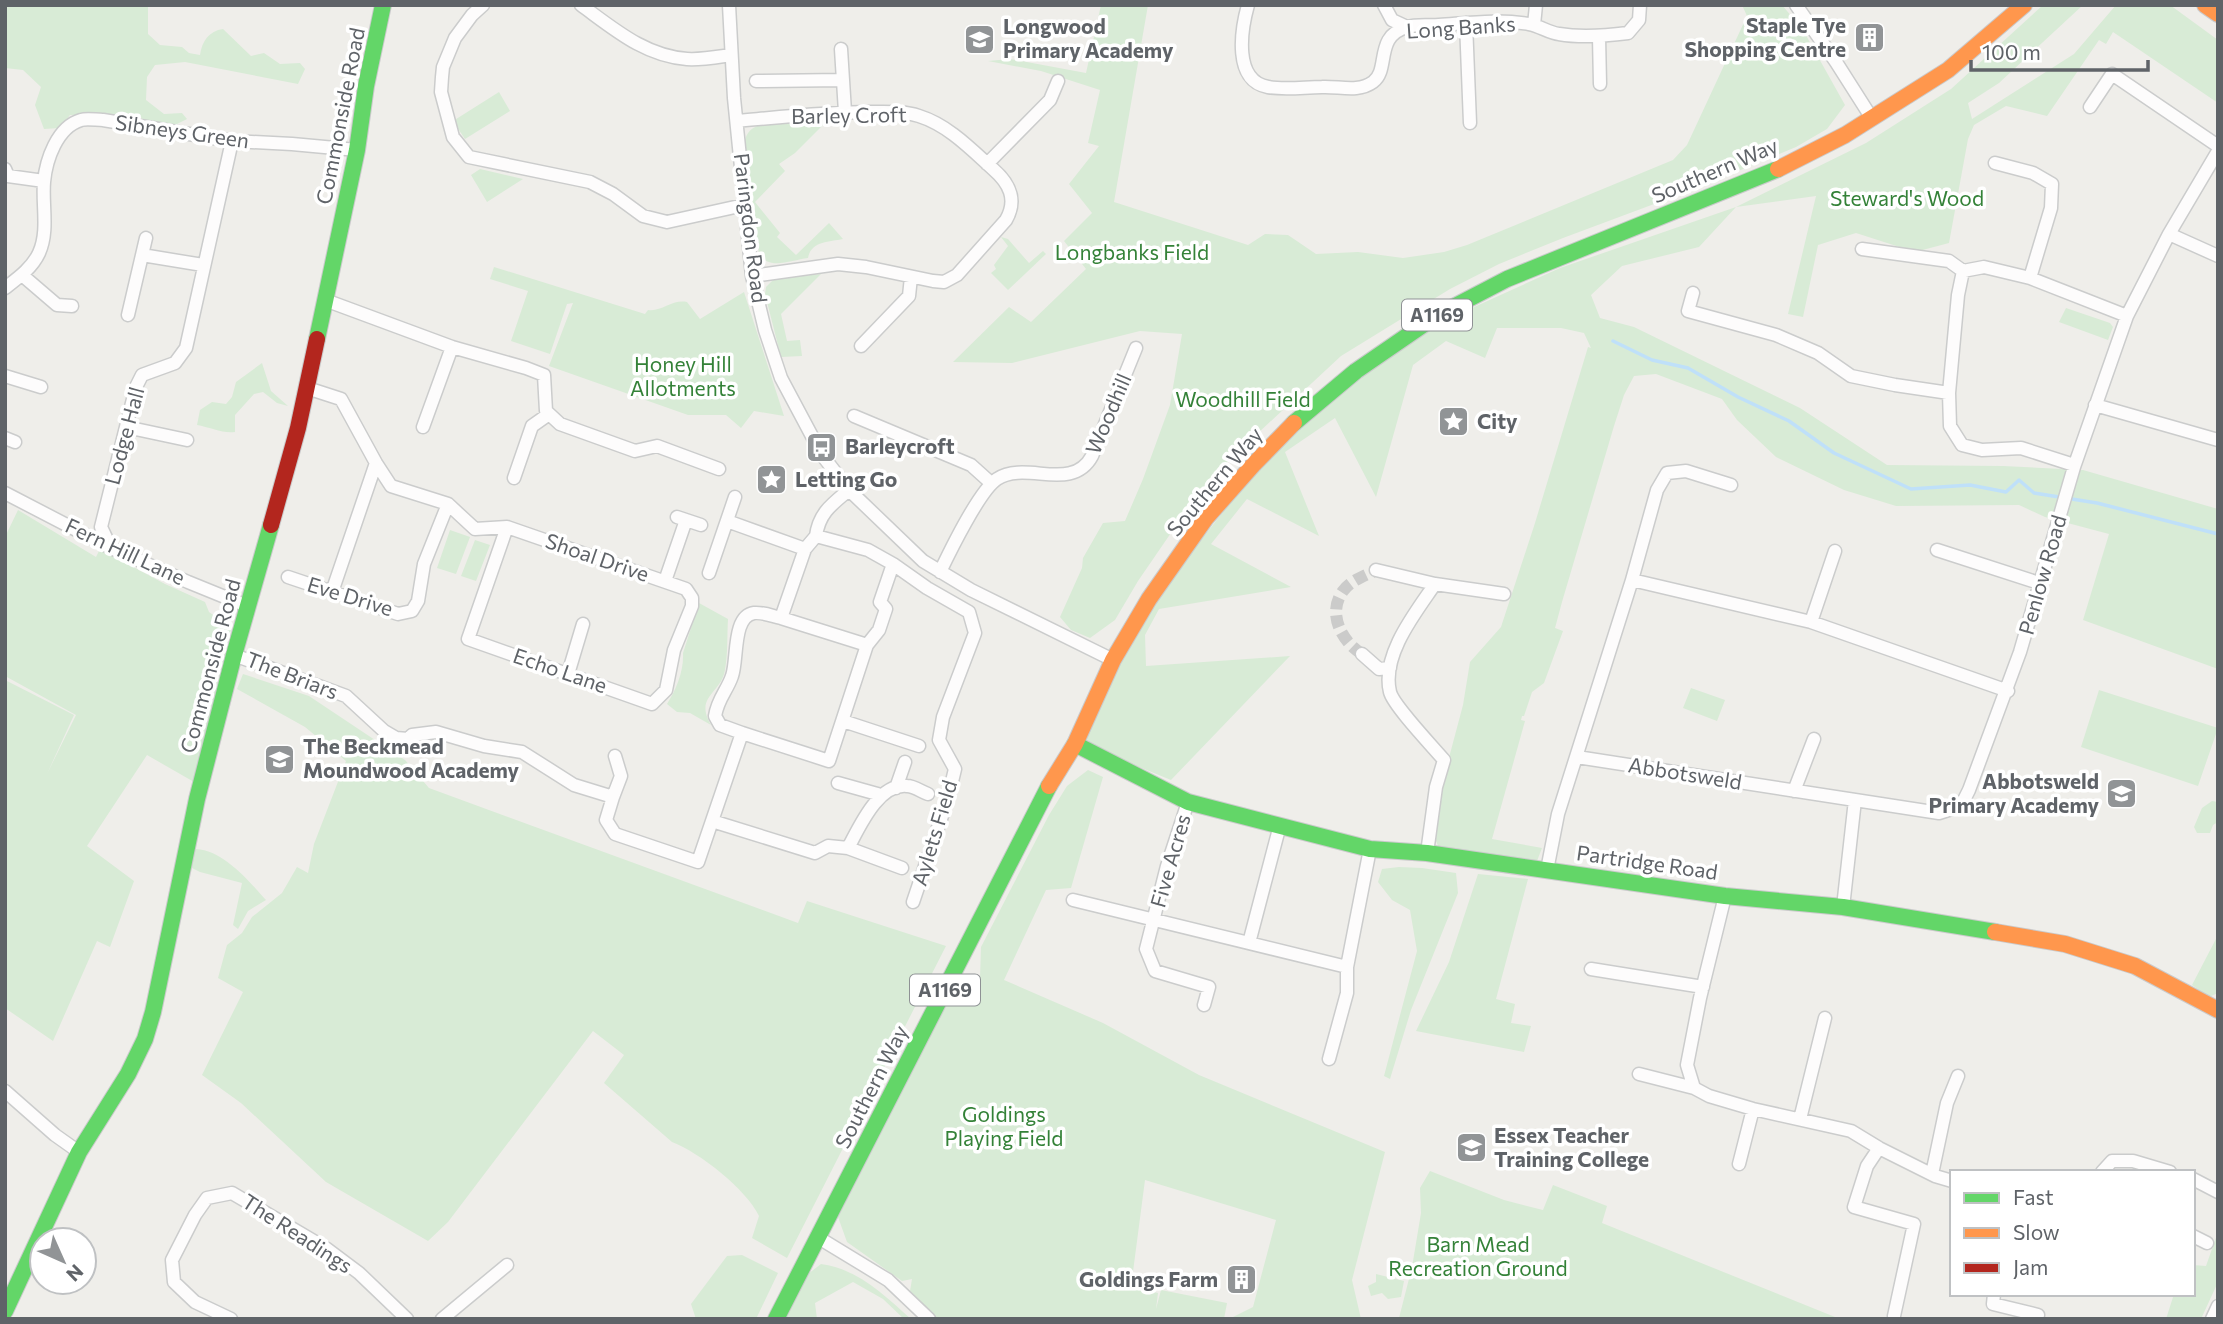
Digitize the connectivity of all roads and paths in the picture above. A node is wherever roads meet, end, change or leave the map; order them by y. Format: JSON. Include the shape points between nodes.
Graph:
{"nodes":[{"id":1,"x":383,"y":5,"type":"edge"},
{"id":2,"x":484,"y":5,"type":"edge"},
{"id":3,"x":582,"y":5,"type":"edge"},
{"id":4,"x":729,"y":5,"type":"edge"},
{"id":5,"x":1248,"y":5,"type":"edge"},
{"id":6,"x":1384,"y":5,"type":"edge"},
{"id":7,"x":1536,"y":5,"type":"edge"},
{"id":8,"x":1640,"y":5,"type":"edge"},
{"id":9,"x":1796,"y":5,"type":"edge"},
{"id":10,"x":2024,"y":5,"type":"edge"},
{"id":11,"x":2206,"y":5,"type":"edge"},
{"id":12,"x":2218,"y":14,"type":"edge"},
{"id":13,"x":1466,"y":23,"type":"junction"},
{"id":14,"x":1534,"y":25,"type":"junction"},
{"id":15,"x":1407,"y":27,"type":"junction"},
{"id":16,"x":1599,"y":37,"type":"junction"},
{"id":17,"x":841,"y":49,"type":"dead end"},
{"id":18,"x":731,"y":55,"type":"junction"},
{"id":19,"x":843,"y":80,"type":"junction"},
{"id":20,"x":756,"y":81,"type":"dead end"},
{"id":21,"x":1058,"y":81,"type":"dead end"},
{"id":22,"x":1600,"y":84,"type":"dead end"},
{"id":23,"x":2090,"y":107,"type":"dead end"},
{"id":24,"x":845,"y":112,"type":"junction"},
{"id":25,"x":1871,"y":117,"type":"junction"},
{"id":26,"x":737,"y":121,"type":"junction"},
{"id":27,"x":1470,"y":123,"type":"dead end"},
{"id":28,"x":233,"y":141,"type":"junction"},
{"id":29,"x":2218,"y":149,"type":"edge"},
{"id":30,"x":357,"y":150,"type":"junction"},
{"id":31,"x":1995,"y":163,"type":"dead end"},
{"id":32,"x":987,"y":164,"type":"junction"},
{"id":33,"x":6,"y":174,"type":"edge"},
{"id":34,"x":44,"y":181,"type":"junction"},
{"id":35,"x":744,"y":205,"type":"junction"},
{"id":36,"x":2169,"y":234,"type":"junction"},
{"id":37,"x":146,"y":238,"type":"dead end"},
{"id":38,"x":1862,"y":249,"type":"dead end"},
{"id":39,"x":142,"y":256,"type":"junction"},
{"id":40,"x":2218,"y":256,"type":"edge"},
{"id":41,"x":204,"y":265,"type":"junction"},
{"id":42,"x":1963,"y":271,"type":"junction"},
{"id":43,"x":22,"y":275,"type":"junction"},
{"id":44,"x":752,"y":276,"type":"junction"},
{"id":45,"x":911,"y":277,"type":"junction"},
{"id":46,"x":2030,"y":278,"type":"junction"},
{"id":47,"x":5,"y":288,"type":"edge"},
{"id":48,"x":1693,"y":293,"type":"dead end"},
{"id":49,"x":325,"y":300,"type":"junction"},
{"id":50,"x":72,"y":306,"type":"dead end"},
{"id":51,"x":128,"y":315,"type":"dead end"},
{"id":52,"x":2127,"y":316,"type":"junction"},
{"id":53,"x":861,"y":346,"type":"dead end"},
{"id":54,"x":452,"y":347,"type":"junction"},
{"id":55,"x":1136,"y":348,"type":"dead end"},
{"id":56,"x":5,"y":376,"type":"edge"},
{"id":57,"x":41,"y":387,"type":"dead end"},
{"id":58,"x":307,"y":387,"type":"junction"},
{"id":59,"x":1949,"y":393,"type":"junction"},
{"id":60,"x":2095,"y":405,"type":"junction"},
{"id":61,"x":549,"y":414,"type":"junction"},
{"id":62,"x":854,"y":416,"type":"dead end"},
{"id":63,"x":423,"y":427,"type":"dead end"},
{"id":64,"x":126,"y":428,"type":"junction"},
{"id":65,"x":187,"y":440,"type":"dead end"},
{"id":66,"x":2218,"y":440,"type":"edge"},
{"id":67,"x":376,"y":463,"type":"junction"},
{"id":68,"x":2074,"y":465,"type":"junction"},
{"id":69,"x":719,"y":469,"type":"dead end"},
{"id":70,"x":514,"y":478,"type":"dead end"},
{"id":71,"x":991,"y":483,"type":"junction"},
{"id":72,"x":1731,"y":485,"type":"dead end"},
{"id":73,"x":849,"y":490,"type":"junction"},
{"id":74,"x":5,"y":493,"type":"edge"},
{"id":75,"x":735,"y":497,"type":"dead end"},
{"id":76,"x":448,"y":505,"type":"junction"},
{"id":77,"x":727,"y":521,"type":"junction"},
{"id":78,"x":701,"y":525,"type":"dead end"},
{"id":79,"x":507,"y":527,"type":"junction"},
{"id":80,"x":816,"y":536,"type":"junction"},
{"id":81,"x":111,"y":548,"type":"junction"},
{"id":82,"x":805,"y":549,"type":"junction"},
{"id":83,"x":1937,"y":550,"type":"dead end"},
{"id":84,"x":1835,"y":551,"type":"dead end"},
{"id":85,"x":893,"y":564,"type":"junction"},
{"id":86,"x":1377,"y":570,"type":"tunnel mouth"},
{"id":87,"x":940,"y":572,"type":"junction"},
{"id":88,"x":709,"y":573,"type":"dead end"},
{"id":89,"x":288,"y":577,"type":"dead end"},
{"id":90,"x":1632,"y":580,"type":"junction"},
{"id":91,"x":665,"y":581,"type":"junction"},
{"id":92,"x":2039,"y":583,"type":"junction"},
{"id":93,"x":1435,"y":584,"type":"junction"},
{"id":94,"x":332,"y":592,"type":"junction"},
{"id":95,"x":1504,"y":594,"type":"dead end"},
{"id":96,"x":247,"y":606,"type":"junction"},
{"id":97,"x":781,"y":618,"type":"junction"},
{"id":98,"x":1811,"y":622,"type":"junction"},
{"id":99,"x":583,"y":624,"type":"dead end"},
{"id":100,"x":867,"y":645,"type":"junction"},
{"id":101,"x":234,"y":654,"type":"junction"},
{"id":102,"x":1362,"y":654,"type":"tunnel mouth"},
{"id":103,"x":1113,"y":660,"type":"junction"},
{"id":104,"x":1390,"y":668,"type":"junction"},
{"id":105,"x":568,"y":674,"type":"junction"},
{"id":106,"x":2008,"y":691,"type":"junction"},
{"id":107,"x":652,"y":704,"type":"joint"},
{"id":108,"x":843,"y":721,"type":"junction"},
{"id":109,"x":742,"y":733,"type":"junction"},
{"id":110,"x":1814,"y":739,"type":"dead end"},
{"id":111,"x":1075,"y":744,"type":"junction"},
{"id":112,"x":919,"y":746,"type":"dead end"},
{"id":113,"x":615,"y":756,"type":"dead end"},
{"id":114,"x":1577,"y":757,"type":"junction"},
{"id":115,"x":905,"y":762,"type":"dead end"},
{"id":116,"x":838,"y":783,"type":"dead end"},
{"id":117,"x":896,"y":788,"type":"junction"},
{"id":118,"x":1794,"y":790,"type":"junction"},
{"id":119,"x":928,"y":794,"type":"dead end"},
{"id":120,"x":881,"y":795,"type":"junction"},
{"id":121,"x":613,"y":797,"type":"junction"},
{"id":122,"x":1855,"y":800,"type":"junction"},
{"id":123,"x":1188,"y":802,"type":"junction"},
{"id":124,"x":712,"y":821,"type":"junction"},
{"id":125,"x":1280,"y":825,"type":"junction"},
{"id":126,"x":848,"y":848,"type":"junction"},
{"id":127,"x":1370,"y":849,"type":"junction"},
{"id":128,"x":1427,"y":853,"type":"junction"},
{"id":129,"x":902,"y":868,"type":"dead end"},
{"id":130,"x":1547,"y":870,"type":"junction"},
{"id":131,"x":1725,"y":896,"type":"junction"},
{"id":132,"x":1073,"y":900,"type":"dead end"},
{"id":133,"x":913,"y":902,"type":"dead end"},
{"id":134,"x":1843,"y":907,"type":"junction"},
{"id":135,"x":1154,"y":920,"type":"junction"},
{"id":136,"x":1249,"y":943,"type":"junction"},
{"id":137,"x":1347,"y":967,"type":"junction"},
{"id":138,"x":1591,"y":969,"type":"dead end"},
{"id":139,"x":1703,"y":987,"type":"junction"},
{"id":140,"x":1204,"y":1005,"type":"dead end"},
{"id":141,"x":2218,"y":1010,"type":"edge"},
{"id":142,"x":1825,"y":1018,"type":"dead end"},
{"id":143,"x":1329,"y":1059,"type":"dead end"},
{"id":144,"x":1639,"y":1074,"type":"dead end"},
{"id":145,"x":1958,"y":1076,"type":"dead end"},
{"id":146,"x":1694,"y":1088,"type":"junction"},
{"id":147,"x":5,"y":1091,"type":"edge"},
{"id":148,"x":1753,"y":1109,"type":"junction"},
{"id":149,"x":1800,"y":1119,"type":"junction"},
{"id":150,"x":1879,"y":1148,"type":"junction"},
{"id":151,"x":79,"y":1152,"type":"junction"},
{"id":152,"x":1739,"y":1164,"type":"dead end"},
{"id":153,"x":2104,"y":1170,"type":"edge"},
{"id":154,"x":2163,"y":1170,"type":"edge"},
{"id":155,"x":1932,"y":1174,"type":"junction"},
{"id":156,"x":1950,"y":1180,"type":"edge"},
{"id":157,"x":2195,"y":1180,"type":"edge"},
{"id":158,"x":2218,"y":1192,"type":"edge"},
{"id":159,"x":818,"y":1238,"type":"junction"},
{"id":160,"x":2195,"y":1238,"type":"edge"},
{"id":161,"x":2207,"y":1243,"type":"dead end"},
{"id":162,"x":507,"y":1265,"type":"dead end"},
{"id":163,"x":1994,"y":1296,"type":"edge"},
{"id":164,"x":2218,"y":1306,"type":"edge"},
{"id":165,"x":5,"y":1311,"type":"edge"},
{"id":166,"x":2038,"y":1315,"type":"dead end"},
{"id":167,"x":1894,"y":1316,"type":"dead end"},
{"id":168,"x":231,"y":1319,"type":"edge"},
{"id":169,"x":407,"y":1319,"type":"edge"},
{"id":170,"x":442,"y":1319,"type":"edge"},
{"id":171,"x":776,"y":1319,"type":"edge"},
{"id":172,"x":929,"y":1319,"type":"edge"},
{"id":173,"x":2211,"y":1319,"type":"edge"}],
"edges":[{"from":1,"to":30,"type":"street","name":"Commonside Road"},
{"from":2,"to":35,"type":"street","via":[[454,38],[442,77],[441,92],[453,137],[469,157],[590,182],[643,216],[667,222]]},
{"from":3,"to":18,"type":"street","via":[[654,53],[689,60]]},
{"from":4,"to":18,"type":"street","name":"Paringdon Road"},
{"from":5,"to":15,"type":"street","name":"Long Banks","via":[[1243,65],[1252,80],[1268,88],[1358,89],[1375,81],[1392,34]]},
{"from":6,"to":15,"type":"street","via":[[1392,20]]},
{"from":7,"to":14,"type":"street","name":"Long Banks"},
{"from":8,"to":16,"type":"street","name":"Long Banks","via":[[1639,20],[1628,33]]},
{"from":9,"to":25,"type":"street"},
{"from":10,"to":25,"type":"street","name":"Southern Way","number":"A1169","via":[[1948,70]]},
{"from":11,"to":12,"type":"street"},
{"from":13,"to":14,"type":"street","name":"Long Banks"},
{"from":13,"to":15,"type":"street","name":"Long Banks"},
{"from":13,"to":27,"type":"street"},
{"from":14,"to":16,"type":"street","name":"Long Banks","via":[[1557,34]]},
{"from":16,"to":22,"type":"street"},
{"from":17,"to":19,"type":"street"},
{"from":18,"to":26,"type":"street","name":"Paringdon Road"},
{"from":19,"to":20,"type":"street","name":"Barley Croft"},
{"from":19,"to":24,"type":"street"},
{"from":21,"to":32,"type":"street","via":[[1050,100]]},
{"from":23,"to":29,"type":"street","via":[[2112,74]]},
{"from":24,"to":26,"type":"street","name":"Barley Croft"},
{"from":24,"to":32,"type":"street","name":"Barley Croft","via":[[919,116],[945,129]]},
{"from":25,"to":103,"type":"street","name":"Southern Way","number":"A1169","via":[[1766,175],[1507,279],[1436,316],[1356,371],[1301,416],[1206,518]]},
{"from":26,"to":35,"type":"street","name":"Paringdon Road"},
{"from":28,"to":30,"type":"street","name":"Sibneys Green"},
{"from":28,"to":34,"type":"street","name":"Sibneys Green","via":[[82,120],[64,130]]},
{"from":28,"to":41,"type":"street","name":"Lodge Hall"},
{"from":29,"to":36,"type":"street","name":"Penlow Road"},
{"from":30,"to":49,"type":"street","name":"Commonside Road"},
{"from":31,"to":46,"type":"street","via":[[2033,173],[2052,184],[2051,208]]},
{"from":32,"to":45,"type":"street","name":"Barley Croft","via":[[1011,191],[1006,219],[953,278],[939,282]]},
{"from":33,"to":34,"type":"street"},
{"from":34,"to":43,"type":"street","name":"Sibneys Green","via":[[40,252]]},
{"from":35,"to":44,"type":"street","name":"Paringdon Road"},
{"from":36,"to":40,"type":"street"},
{"from":36,"to":52,"type":"street","name":"Penlow Road"},
{"from":37,"to":39,"type":"street"},
{"from":38,"to":42,"type":"street","via":[[1949,261]]},
{"from":39,"to":41,"type":"street"},
{"from":39,"to":51,"type":"street"},
{"from":41,"to":64,"type":"street","name":"Lodge Hall","via":[[186,348],[175,363],[142,375]]},
{"from":42,"to":46,"type":"street","via":[[1984,267]]},
{"from":42,"to":59,"type":"street"},
{"from":43,"to":47,"type":"street","name":"Sibneys Green"},
{"from":43,"to":50,"type":"street","via":[[57,305]]},
{"from":44,"to":45,"type":"street","name":"Barley Croft","via":[[838,264]]},
{"from":44,"to":73,"type":"street","name":"Paringdon Road","via":[[781,378],[822,455]]},
{"from":45,"to":53,"type":"street","via":[[909,296]]},
{"from":46,"to":52,"type":"street"},
{"from":48,"to":59,"type":"street","via":[[1688,311],[1776,335],[1818,353],[1851,376]]},
{"from":49,"to":54,"type":"street"},
{"from":49,"to":58,"type":"street","name":"Commonside Road"},
{"from":52,"to":60,"type":"street","name":"Penlow Road"},
{"from":54,"to":61,"type":"street","via":[[544,375]]},
{"from":54,"to":63,"type":"street"},
{"from":55,"to":71,"type":"street","name":"Woodhill","via":[[1085,466],[1066,474],[1009,474]]},
{"from":56,"to":57,"type":"street"},
{"from":58,"to":67,"type":"street","via":[[341,399]]},
{"from":58,"to":96,"type":"street","name":"Commonside Road"},
{"from":59,"to":68,"type":"street","via":[[1950,426],[1962,445],[1982,450],[2021,448]]},
{"from":60,"to":66,"type":"street"},
{"from":60,"to":68,"type":"street","name":"Penlow Road"},
{"from":61,"to":69,"type":"street","via":[[561,424],[635,451],[657,446]]},
{"from":61,"to":70,"type":"street","via":[[532,426]]},
{"from":62,"to":71,"type":"street","via":[[971,465]]},
{"from":64,"to":65,"type":"street"},
{"from":64,"to":81,"type":"street","name":"Lodge Hall","via":[[101,527]]},
{"from":67,"to":76,"type":"street","via":[[391,486]]},
{"from":67,"to":94,"type":"street"},
{"from":68,"to":92,"type":"street","name":"Penlow Road"},
{"from":71,"to":87,"type":"street"},
{"from":72,"to":90,"type":"street","via":[[1686,471],[1667,473],[1657,490]]},
{"from":73,"to":80,"type":"street","via":[[826,509]]},
{"from":73,"to":87,"type":"street","name":"Paringdon Road","via":[[906,547]]},
{"from":74,"to":81,"type":"street","name":"Fern Hill Lane"},
{"from":75,"to":77,"type":"street"},
{"from":76,"to":79,"type":"street","name":"Shoal Drive","via":[[475,529]]},
{"from":76,"to":94,"type":"street","name":"Eve Drive","via":[[424,564],[412,611],[398,614]]},
{"from":77,"to":82,"type":"street"},
{"from":77,"to":88,"type":"street"},
{"from":78,"to":91,"type":"street","via":[[681,519]]},
{"from":79,"to":91,"type":"street","name":"Shoal Drive"},
{"from":79,"to":105,"type":"street","name":"Echo Lane","via":[[468,639]]},
{"from":80,"to":82,"type":"street"},
{"from":80,"to":85,"type":"street","name":"Aylets Field","via":[[867,550]]},
{"from":81,"to":96,"type":"street","name":"Fern Hill Lane"},
{"from":82,"to":97,"type":"street"},
{"from":83,"to":92,"type":"street"},
{"from":84,"to":98,"type":"street"},
{"from":85,"to":100,"type":"street","via":[[880,602],[886,609],[879,630]]},
{"from":85,"to":133,"type":"street","name":"Aylets Field","via":[[969,612],[975,633],[943,717],[939,740],[955,769]]},
{"from":86,"to":93,"type":"street"},
{"from":87,"to":103,"type":"street","name":"Paringdon Road"},
{"from":89,"to":94,"type":"street","name":"Eve Drive"},
{"from":90,"to":98,"type":"street"},
{"from":90,"to":114,"type":"street"},
{"from":91,"to":107,"type":"street","name":"Shoal Drive","via":[[686,589],[692,606],[674,650],[666,690]]},
{"from":92,"to":106,"type":"street","name":"Penlow Road"},
{"from":93,"to":95,"type":"street"},
{"from":93,"to":104,"type":"street","via":[[1396,644]]},
{"from":96,"to":101,"type":"street","name":"Commonside Road"},
{"from":97,"to":100,"type":"street"},
{"from":97,"to":109,"type":"street","via":[[759,613],[742,620],[732,676],[715,716],[720,725]]},
{"from":98,"to":106,"type":"street"},
{"from":99,"to":105,"type":"street"},
{"from":100,"to":108,"type":"street"},
{"from":101,"to":121,"type":"street","name":"The Briars","via":[[346,696],[396,738],[436,732],[522,752],[574,785]]},
{"from":101,"to":151,"type":"street","name":"Commonside Road","via":[[145,1039]]},
{"from":102,"to":104,"type":"street","via":[[1379,669]]},
{"from":103,"to":111,"type":"street","name":"Southern Way","number":"A1169"},
{"from":104,"to":128,"type":"street","via":[[1390,692],[1397,705],[1444,760]]},
{"from":105,"to":107,"type":"street","name":"Echo Lane"},
{"from":106,"to":122,"type":"street","name":"Penlow Road","via":[[1961,806],[1939,813]]},
{"from":108,"to":109,"type":"street","via":[[829,761]]},
{"from":108,"to":112,"type":"street"},
{"from":109,"to":124,"type":"street"},
{"from":110,"to":118,"type":"street"},
{"from":111,"to":123,"type":"street","name":"Partridge Road"},
{"from":111,"to":159,"type":"street","name":"Southern Way","number":"A1169","via":[[1050,783]]},
{"from":113,"to":121,"type":"street","via":[[621,776]]},
{"from":114,"to":118,"type":"street","name":"Abbotsweld"},
{"from":114,"to":130,"type":"street","via":[[1558,814]]},
{"from":115,"to":117,"type":"street"},
{"from":116,"to":120,"type":"street"},
{"from":117,"to":119,"type":"street","via":[[907,786]]},
{"from":117,"to":120,"type":"street"},
{"from":118,"to":122,"type":"street","name":"Abbotsweld"},
{"from":120,"to":126,"type":"street"},
{"from":121,"to":124,"type":"street","via":[[606,820],[615,834],[698,862]]},
{"from":122,"to":134,"type":"street"},
{"from":123,"to":125,"type":"street","name":"Partridge Road"},
{"from":123,"to":135,"type":"street","name":"Five Acres"},
{"from":124,"to":126,"type":"street","via":[[815,853],[828,846]]},
{"from":125,"to":127,"type":"street","name":"Partridge Road"},
{"from":125,"to":136,"type":"street"},
{"from":126,"to":129,"type":"street"},
{"from":127,"to":128,"type":"street","name":"Partridge Road"},
{"from":127,"to":137,"type":"street"},
{"from":128,"to":130,"type":"street","name":"Partridge Road"},
{"from":130,"to":131,"type":"street","name":"Partridge Road"},
{"from":131,"to":134,"type":"street","name":"Partridge Road"},
{"from":131,"to":139,"type":"street"},
{"from":132,"to":135,"type":"street","name":"Five Acres"},
{"from":134,"to":141,"type":"street","name":"Partridge Road","via":[[2065,944],[2135,966]]},
{"from":135,"to":136,"type":"street","name":"Five Acres"},
{"from":135,"to":140,"type":"street","name":"Five Acres","via":[[1146,949],[1155,971],[1209,987]]},
{"from":136,"to":137,"type":"street","name":"Five Acres"},
{"from":137,"to":143,"type":"street","via":[[1347,993]]},
{"from":138,"to":139,"type":"street"},
{"from":139,"to":146,"type":"street","via":[[1687,1065]]},
{"from":142,"to":149,"type":"street"},
{"from":144,"to":146,"type":"street"},
{"from":145,"to":155,"type":"street","via":[[1947,1103]]},
{"from":146,"to":148,"type":"street"},
{"from":147,"to":151,"type":"street"},
{"from":148,"to":149,"type":"street"},
{"from":148,"to":152,"type":"street"},
{"from":149,"to":150,"type":"street","via":[[1851,1131]]},
{"from":150,"to":155,"type":"street"},
{"from":150,"to":167,"type":"street","via":[[1867,1166],[1854,1207],[1913,1224]]},
{"from":151,"to":165,"type":"street","name":"Commonside Road"},
{"from":153,"to":154,"type":"street","via":[[2112,1161],[2133,1161]]},
{"from":155,"to":156,"type":"street"},
{"from":157,"to":158,"type":"street"},
{"from":159,"to":171,"type":"street","name":"Southern Way","number":"A1169"},
{"from":159,"to":172,"type":"street","via":[[888,1280]]},
{"from":160,"to":161,"type":"street"},
{"from":162,"to":170,"type":"street"},
{"from":163,"to":166,"type":"street","via":[[1993,1304]]},
{"from":164,"to":173,"type":"street"},
{"from":168,"to":169,"type":"street","name":"The Readings","via":[[195,1302],[174,1282],[172,1260],[207,1198],[232,1193],[327,1249]]}]}
